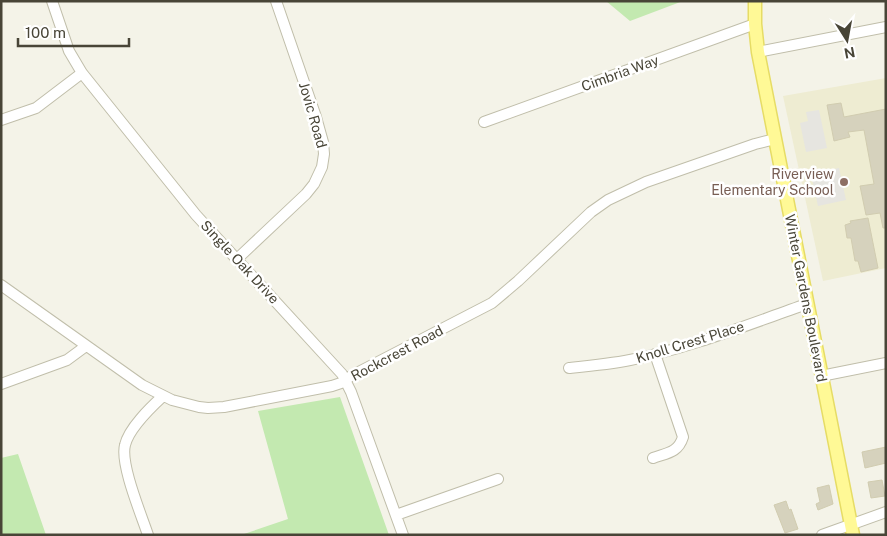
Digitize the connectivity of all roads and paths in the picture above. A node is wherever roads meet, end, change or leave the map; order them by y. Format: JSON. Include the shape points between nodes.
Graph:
{"nodes":[{"id":1,"x":52,"y":1,"type":"edge"},
{"id":2,"x":276,"y":1,"type":"edge"},
{"id":3,"x":755,"y":1,"type":"edge"},
{"id":4,"x":755,"y":24,"type":"junction"},
{"id":5,"x":886,"y":27,"type":"edge"},
{"id":6,"x":758,"y":52,"type":"junction"},
{"id":7,"x":82,"y":73,"type":"junction"},
{"id":8,"x":1,"y":120,"type":"edge"},
{"id":9,"x":484,"y":122,"type":"dead end"},
{"id":10,"x":775,"y":139,"type":"junction"},
{"id":11,"x":237,"y":258,"type":"junction"},
{"id":12,"x":1,"y":285,"type":"edge"},
{"id":13,"x":808,"y":304,"type":"junction"},
{"id":14,"x":86,"y":346,"type":"junction"},
{"id":15,"x":654,"y":354,"type":"junction"},
{"id":16,"x":886,"y":363,"type":"edge"},
{"id":17,"x":569,"y":368,"type":"dead end"},
{"id":18,"x":822,"y":376,"type":"junction"},
{"id":19,"x":346,"y":380,"type":"junction"},
{"id":20,"x":1,"y":384,"type":"edge"},
{"id":21,"x":163,"y":396,"type":"junction"},
{"id":22,"x":653,"y":458,"type":"dead end"},
{"id":23,"x":498,"y":479,"type":"dead end"},
{"id":24,"x":886,"y":512,"type":"edge"},
{"id":25,"x":396,"y":515,"type":"junction"},
{"id":26,"x":852,"y":530,"type":"edge"},
{"id":27,"x":148,"y":535,"type":"edge"},
{"id":28,"x":403,"y":535,"type":"edge"},
{"id":29,"x":822,"y":535,"type":"edge"}],
"edges":[{"from":1,"to":7,"type":"street","name":"Single Oak Drive","via":[[69,51]]},
{"from":2,"to":11,"type":"street","name":"Jovic Road","via":[[316,117],[324,160],[306,194]]},
{"from":3,"to":4,"type":"main road","name":"Winter Gardens Boulevard"},
{"from":4,"to":6,"type":"main road","name":"Winter Gardens Boulevard"},
{"from":4,"to":9,"type":"street","name":"Cimbria Way"},
{"from":5,"to":6,"type":"street"},
{"from":6,"to":10,"type":"main road","name":"Winter Gardens Boulevard"},
{"from":7,"to":8,"type":"street","via":[[36,108]]},
{"from":7,"to":11,"type":"street","name":"Single Oak Drive","via":[[185,202]]},
{"from":10,"to":13,"type":"main road","name":"Winter Gardens Boulevard"},
{"from":10,"to":19,"type":"street","name":"Rockcrest Road","via":[[646,182],[608,200],[492,302]]},
{"from":11,"to":19,"type":"street","name":"Single Oak Drive"},
{"from":12,"to":14,"type":"street","name":"Rockcrest Road"},
{"from":13,"to":15,"type":"street","name":"Knoll Crest Place"},
{"from":13,"to":18,"type":"main road","name":"Winter Gardens Boulevard"},
{"from":14,"to":20,"type":"street","via":[[67,360]]},
{"from":14,"to":21,"type":"street","name":"Rockcrest Road"},
{"from":15,"to":17,"type":"street","name":"Knoll Crest Place"},
{"from":15,"to":22,"type":"street","via":[[683,437],[680,446]]},
{"from":16,"to":18,"type":"street"},
{"from":18,"to":26,"type":"main road","name":"Winter Gardens Boulevard"},
{"from":19,"to":21,"type":"street","name":"Rockcrest Road","via":[[323,388],[224,407],[198,407]]},
{"from":19,"to":25,"type":"street","name":"Single Oak Drive"},
{"from":21,"to":27,"type":"street","via":[[129,436],[123,459]]},
{"from":23,"to":25,"type":"street"},
{"from":24,"to":26,"type":"street"},
{"from":25,"to":28,"type":"street","name":"Single Oak Drive"},
{"from":26,"to":29,"type":"street"}]}
